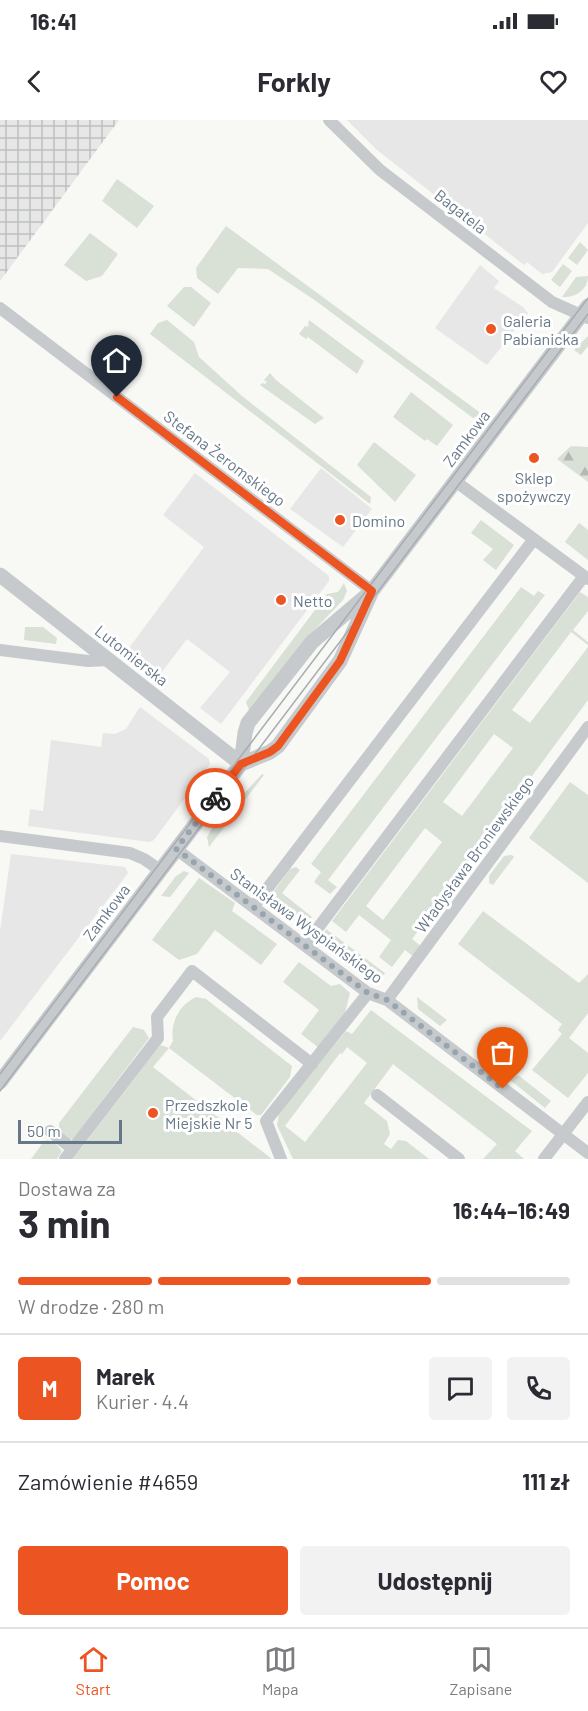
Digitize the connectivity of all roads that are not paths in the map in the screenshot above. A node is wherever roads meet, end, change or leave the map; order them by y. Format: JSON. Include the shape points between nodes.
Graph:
{"nodes":[{"id":1,"x":329,"y":120,"type":"edge"},
{"id":2,"x":0,"y":308,"type":"edge"},
{"id":3,"x":586,"y":313,"type":"edge"},
{"id":4,"x":455,"y":481,"type":"junction"},
{"id":5,"x":534,"y":540,"type":"junction"},
{"id":6,"x":0,"y":575,"type":"edge"},
{"id":7,"x":586,"y":577,"type":"edge"},
{"id":8,"x":372,"y":591,"type":"junction"},
{"id":9,"x":0,"y":650,"type":"edge"},
{"id":10,"x":109,"y":660,"type":"junction"},
{"id":11,"x":588,"y":727,"type":"edge"},
{"id":12,"x":241,"y":764,"type":"junction"},
{"id":13,"x":0,"y":836,"type":"edge"},
{"id":14,"x":176,"y":849,"type":"junction"},
{"id":15,"x":160,"y":870,"type":"junction"},
{"id":16,"x":254,"y":906,"type":"junction"},
{"id":17,"x":305,"y":945,"type":"junction"},
{"id":18,"x":368,"y":993,"type":"junction"},
{"id":19,"x":387,"y":1000,"type":"junction"},
{"id":20,"x":312,"y":1064,"type":"junction"},
{"id":21,"x":0,"y":1082,"type":"edge"},
{"id":22,"x":377,"y":1095,"type":"dead end"},
{"id":23,"x":588,"y":1102,"type":"edge"},
{"id":24,"x":50,"y":1131,"type":"dead end"},
{"id":25,"x":562,"y":1135,"type":"junction"},
{"id":26,"x":588,"y":1153,"type":"edge"},
{"id":27,"x":69,"y":1154,"type":"edge"},
{"id":28,"x":281,"y":1159,"type":"edge"},
{"id":29,"x":459,"y":1159,"type":"edge"},
{"id":30,"x":544,"y":1159,"type":"edge"}],
"edges":[{"from":1,"to":3,"type":"street","name":"Bagatela","via":[[389,176],[552,302]]},
{"from":2,"to":8,"type":"street","name":"Stefana Żeromskiego"},
{"from":3,"to":4,"type":"street","name":"Zamkowa"},
{"from":4,"to":5,"type":"street"},
{"from":4,"to":8,"type":"street","name":"Zamkowa"},
{"from":5,"to":7,"type":"street"},
{"from":5,"to":16,"type":"street"},
{"from":6,"to":10,"type":"street","name":"Lutomierska"},
{"from":7,"to":17,"type":"street"},
{"from":8,"to":12,"type":"street","name":"Zamkowa","via":[[340,661],[278,746]]},
{"from":8,"to":12,"type":"street","name":"Zamkowa","via":[[312,642],[248,723]]},
{"from":9,"to":10,"type":"street"},
{"from":10,"to":12,"type":"street","name":"Lutomierska"},
{"from":11,"to":19,"type":"street","name":"Władysława Broniewskiego"},
{"from":12,"to":14,"type":"street","name":"Zamkowa"},
{"from":13,"to":15,"type":"street","via":[[130,853]]},
{"from":14,"to":15,"type":"street","name":"Zamkowa"},
{"from":14,"to":16,"type":"street","name":"Stanisława Wyspiańskiego"},
{"from":15,"to":21,"type":"street","name":"Zamkowa"},
{"from":16,"to":17,"type":"street","name":"Stanisława Wyspiańskiego"},
{"from":17,"to":18,"type":"street","name":"Stanisława Wyspiańskiego"},
{"from":18,"to":19,"type":"street","name":"Stanisława Wyspiańskiego"},
{"from":18,"to":20,"type":"street"},
{"from":19,"to":25,"type":"street","name":"Stanisława Wyspiańskiego"},
{"from":20,"to":27,"type":"street","via":[[192,971],[157,1017],[158,1038]]},
{"from":20,"to":28,"type":"street","via":[[266,1122]]},
{"from":22,"to":29,"type":"street"},
{"from":23,"to":25,"type":"street"},
{"from":24,"to":27,"type":"street"},
{"from":25,"to":26,"type":"street","name":"Stanisława Wyspiańskiego"},
{"from":25,"to":30,"type":"street"}]}
